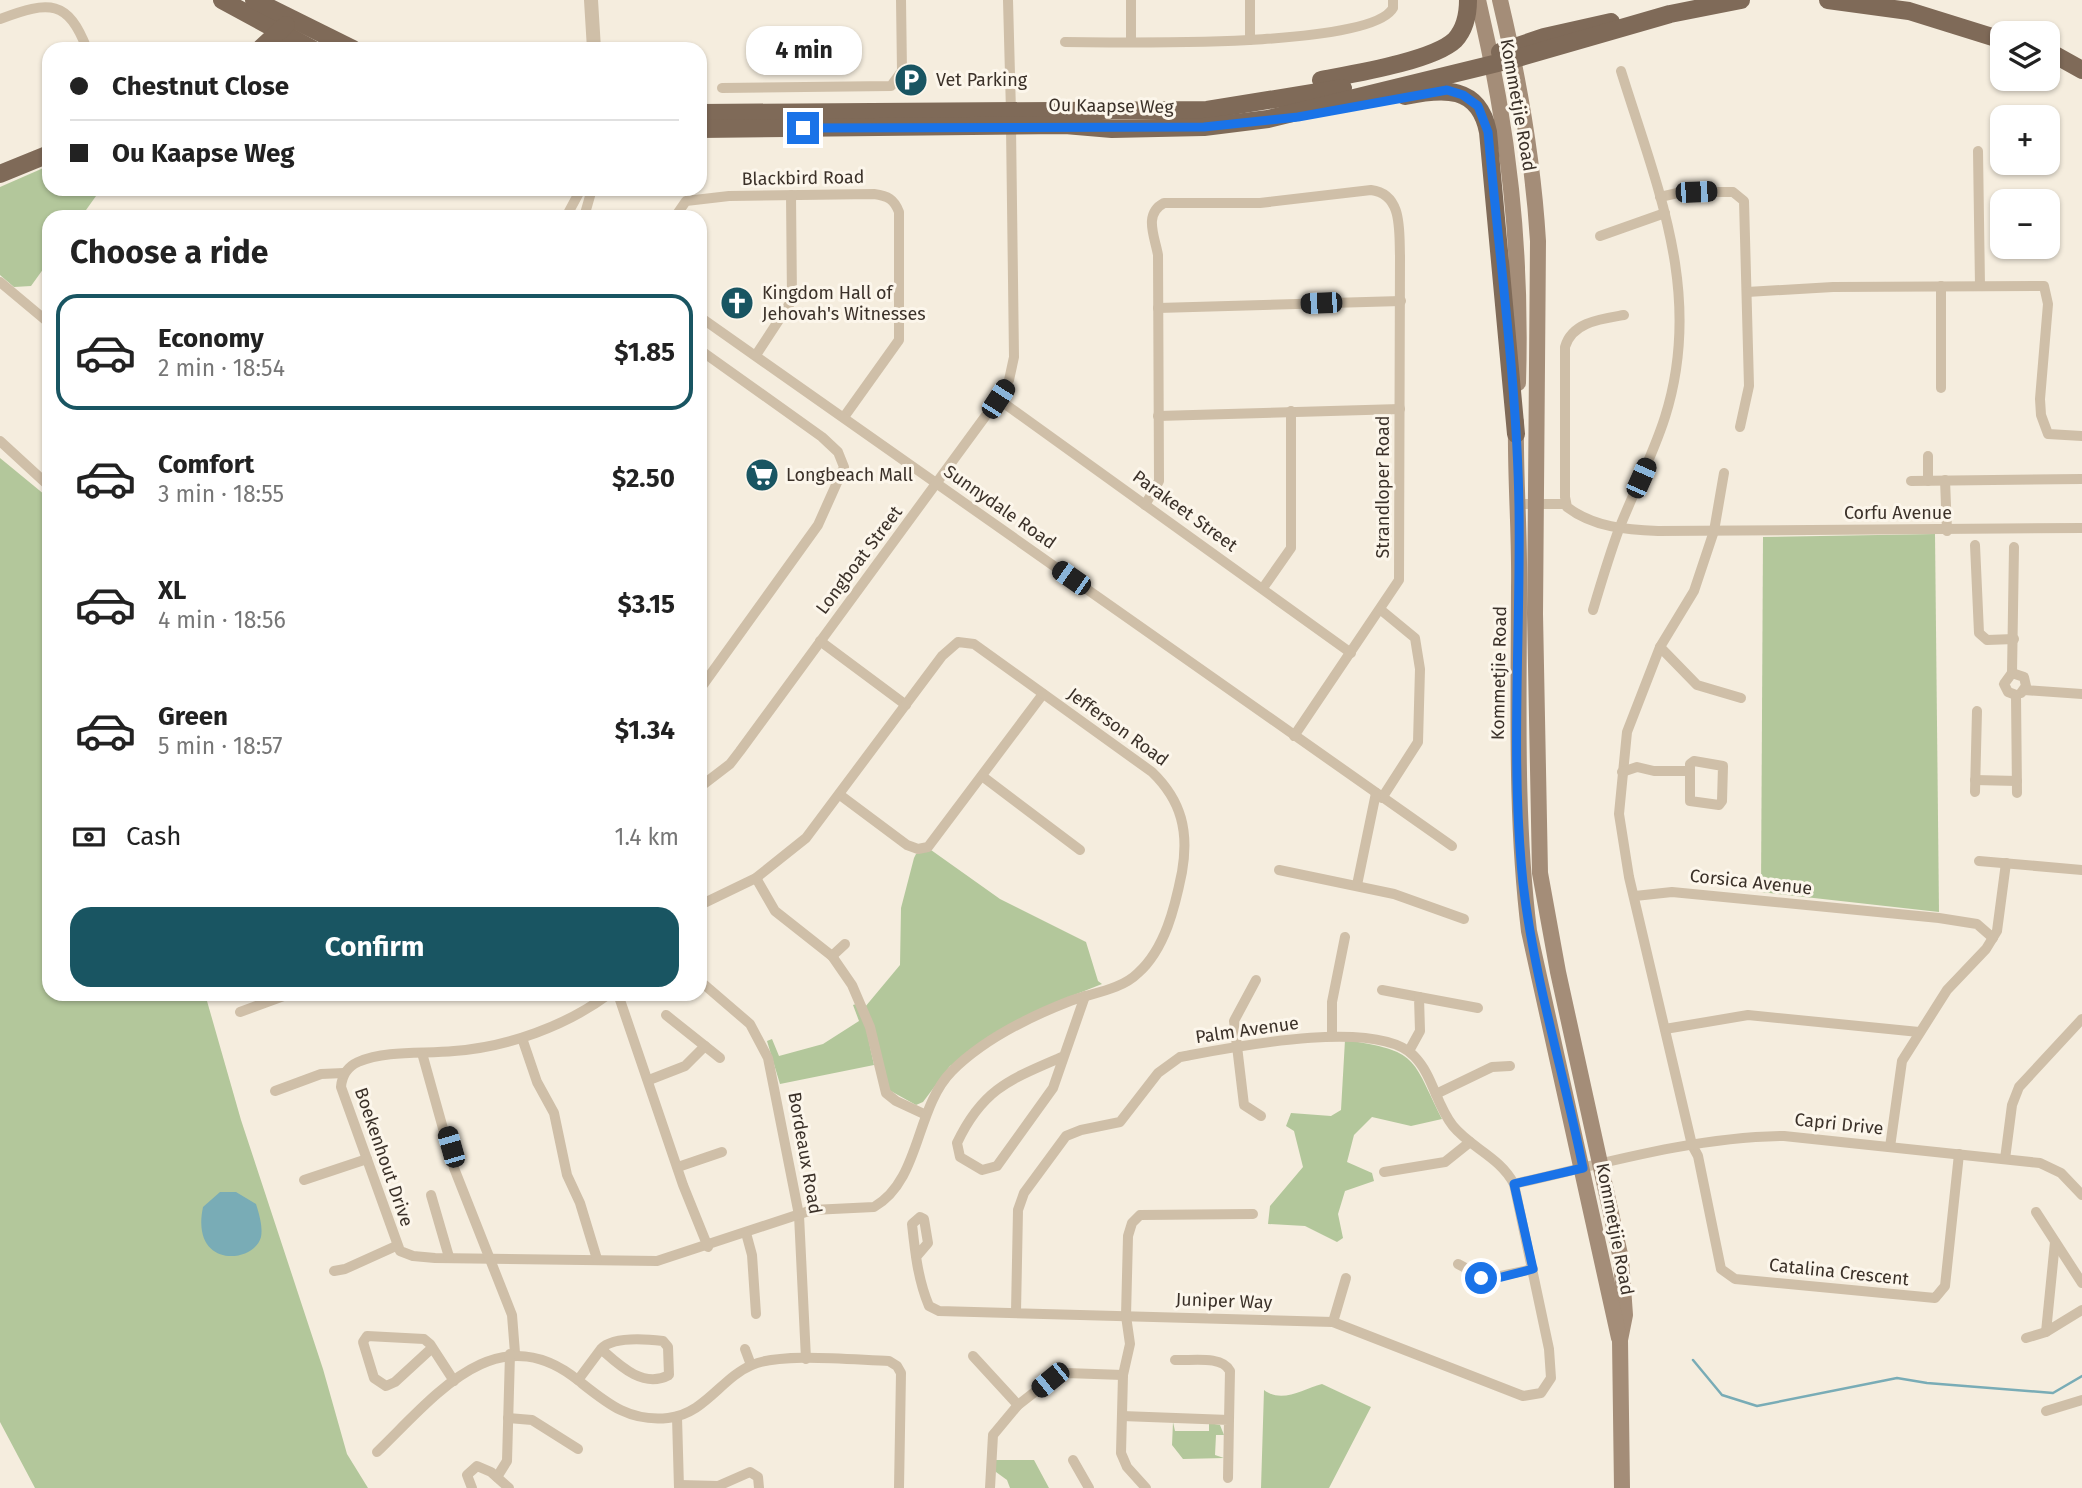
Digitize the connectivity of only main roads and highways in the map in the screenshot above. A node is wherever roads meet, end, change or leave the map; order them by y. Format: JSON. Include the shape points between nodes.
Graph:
{"nodes":[{"id":1,"x":222,"y":0,"type":"edge"},
{"id":2,"x":254,"y":0,"type":"edge"},
{"id":3,"x":1468,"y":0,"type":"edge"},
{"id":4,"x":1478,"y":0,"type":"edge"},
{"id":5,"x":1500,"y":0,"type":"edge"},
{"id":6,"x":1741,"y":0,"type":"edge"},
{"id":7,"x":1828,"y":0,"type":"edge"},
{"id":8,"x":1907,"y":3,"type":"edge"},
{"id":9,"x":1990,"y":25,"type":"edge"},
{"id":10,"x":285,"y":27,"type":"junction"},
{"id":11,"x":1990,"y":35,"type":"edge"},
{"id":12,"x":268,"y":42,"type":"edge"},
{"id":13,"x":303,"y":42,"type":"edge"},
{"id":14,"x":331,"y":42,"type":"edge"},
{"id":15,"x":1513,"y":54,"type":"junction"},
{"id":16,"x":2060,"y":58,"type":"edge"},
{"id":17,"x":1492,"y":59,"type":"junction"},
{"id":18,"x":2060,"y":68,"type":"edge"},
{"id":19,"x":2082,"y":70,"type":"edge"},
{"id":20,"x":2082,"y":80,"type":"edge"},
{"id":21,"x":1245,"y":105,"type":"junction"},
{"id":22,"x":707,"y":113,"type":"edge"},
{"id":23,"x":1268,"y":119,"type":"junction"},
{"id":24,"x":1011,"y":120,"type":"junction"},
{"id":25,"x":707,"y":129,"type":"edge"},
{"id":26,"x":42,"y":157,"type":"edge"},
{"id":27,"x":0,"y":174,"type":"edge"},
{"id":28,"x":1516,"y":434,"type":"junction"},
{"id":29,"x":1620,"y":1340,"type":"junction"},
{"id":30,"x":1622,"y":1488,"type":"edge"}],
"edges":[{"from":1,"to":10,"type":"main road"},
{"from":2,"to":10,"type":"main road"},
{"from":3,"to":21,"type":"main road","via":[[1467,19],[1459,34],[1434,52],[1275,92]]},
{"from":4,"to":17,"type":"main road","name":"Kommetjie Road"},
{"from":5,"to":15,"type":"main road","name":"Kommetjie Road"},
{"from":6,"to":15,"type":"main road","name":"Ou Kaapse Weg","via":[[1575,30]]},
{"from":7,"to":8,"type":"main road"},
{"from":8,"to":9,"type":"main road"},
{"from":8,"to":11,"type":"main road"},
{"from":10,"to":12,"type":"main road"},
{"from":10,"to":13,"type":"main road"},
{"from":10,"to":14,"type":"main road"},
{"from":15,"to":17,"type":"main road","name":"Ou Kaapse Weg"},
{"from":15,"to":29,"type":"main road","name":"Kommetjie Road","via":[[1534,181],[1538,241],[1540,873],[1621,1259],[1626,1315]]},
{"from":16,"to":19,"type":"main road"},
{"from":17,"to":21,"type":"main road","name":"Ou Kaapse Weg"},
{"from":17,"to":23,"type":"main road","name":"Ou Kaapse Weg"},
{"from":17,"to":28,"type":"main road","name":"Kommetjie Road","via":[[1513,187],[1519,304]]},
{"from":18,"to":20,"type":"main road"},
{"from":21,"to":24,"type":"main road","name":"Ou Kaapse Weg"},
{"from":22,"to":24,"type":"main road","name":"Ou Kaapse Weg"},
{"from":23,"to":24,"type":"main road","name":"Ou Kaapse Weg","via":[[1204,127]]},
{"from":23,"to":28,"type":"main road","via":[[1330,112],[1437,90],[1463,95],[1478,106],[1488,132]]},
{"from":24,"to":25,"type":"main road","name":"Ou Kaapse Weg"},
{"from":26,"to":27,"type":"main road"},
{"from":28,"to":29,"type":"main road","name":"Kommetjie Road","via":[[1517,764],[1523,881],[1529,931]]},
{"from":29,"to":30,"type":"main road","name":"Kommetjie Road"}]}
